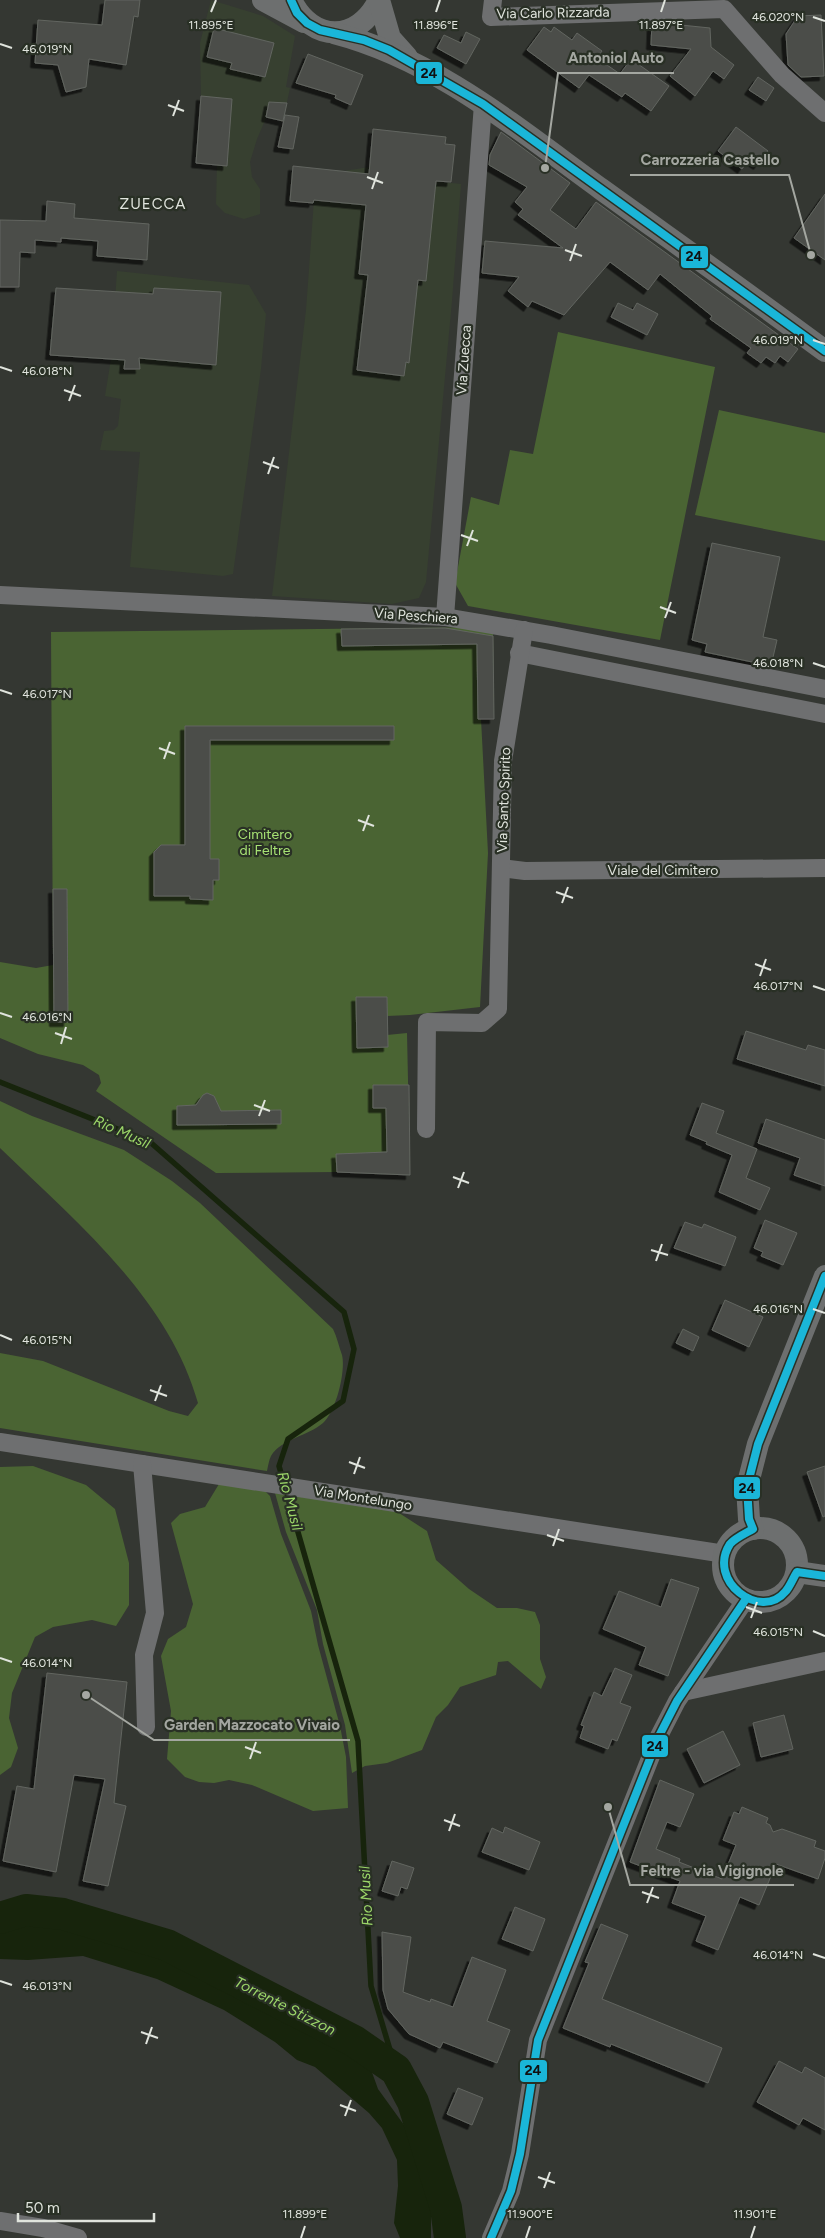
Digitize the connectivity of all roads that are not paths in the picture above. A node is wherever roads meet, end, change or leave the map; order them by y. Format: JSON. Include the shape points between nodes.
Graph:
{"nodes":[{"id":1,"x":263,"y":0,"type":"edge"},
{"id":2,"x":290,"y":0,"type":"edge"},
{"id":3,"x":379,"y":0,"type":"edge"},
{"id":4,"x":493,"y":0,"type":"edge"},
{"id":5,"x":307,"y":23,"type":"junction"},
{"id":6,"x":334,"y":33,"type":"junction"},
{"id":7,"x":411,"y":61,"type":"junction"},
{"id":8,"x":483,"y":104,"type":"junction"},
{"id":9,"x":825,"y":113,"type":"edge"},
{"id":10,"x":825,"y":351,"type":"edge"},
{"id":11,"x":0,"y":594,"type":"edge"},
{"id":12,"x":445,"y":617,"type":"junction"},
{"id":13,"x":524,"y":630,"type":"junction"},
{"id":14,"x":519,"y":653,"type":"junction"},
{"id":15,"x":825,"y":689,"type":"edge"},
{"id":16,"x":825,"y":714,"type":"edge"},
{"id":17,"x":501,"y":868,"type":"junction"},
{"id":18,"x":825,"y":868,"type":"edge"},
{"id":19,"x":426,"y":1128,"type":"dead end"},
{"id":20,"x":825,"y":1276,"type":"edge"},
{"id":21,"x":0,"y":1442,"type":"edge"},
{"id":22,"x":142,"y":1464,"type":"junction"},
{"id":23,"x":753,"y":1529,"type":"junction"},
{"id":24,"x":725,"y":1554,"type":"junction"},
{"id":25,"x":797,"y":1572,"type":"junction"},
{"id":26,"x":825,"y":1576,"type":"edge"},
{"id":27,"x":746,"y":1599,"type":"junction"},
{"id":28,"x":825,"y":1661,"type":"edge"},
{"id":29,"x":683,"y":1692,"type":"junction"},
{"id":30,"x":146,"y":1727,"type":"dead end"},
{"id":31,"x":0,"y":2221,"type":"edge"},
{"id":32,"x":78,"y":2238,"type":"edge"},
{"id":33,"x":491,"y":2238,"type":"edge"}],
"edges":[{"from":1,"to":5,"type":"main road"},
{"from":2,"to":5,"type":"main road"},
{"from":3,"to":6,"type":"main road","via":[[362,24]]},
{"from":3,"to":7,"type":"main road","via":[[390,38]]},
{"from":4,"to":9,"type":"street","name":"Via Carlo Rizzarda","via":[[491,17],[724,9],[782,75]]},
{"from":5,"to":6,"type":"main road"},
{"from":6,"to":7,"type":"main road","via":[[377,45]]},
{"from":7,"to":8,"type":"main road"},
{"from":8,"to":10,"type":"main road"},
{"from":8,"to":12,"type":"street","name":"Via Zuecca"},
{"from":11,"to":12,"type":"street","name":"Via Peschiera"},
{"from":12,"to":13,"type":"street","name":"Via Peschiera"},
{"from":13,"to":14,"type":"street","name":"Via Santo Spirito"},
{"from":13,"to":15,"type":"street","name":"Via Peschiera"},
{"from":14,"to":16,"type":"street"},
{"from":14,"to":17,"type":"street","name":"Via Santo Spirito","via":[[503,761]]},
{"from":17,"to":18,"type":"street","name":"Viale del Cimitero"},
{"from":17,"to":19,"type":"street","name":"Via Santo Spirito","via":[[498,1009],[482,1023],[427,1022]]},
{"from":20,"to":23,"type":"main road","via":[[758,1444],[747,1487],[749,1519]]},
{"from":21,"to":22,"type":"street","name":"Via Montelungo"},
{"from":22,"to":24,"type":"street","name":"Via Montelungo"},
{"from":22,"to":30,"type":"street","via":[[155,1613],[144,1655]]},
{"from":23,"to":24,"type":"main road","via":[[736,1538]]},
{"from":23,"to":25,"type":"main road","via":[[765,1528],[786,1538],[797,1560]]},
{"from":24,"to":27,"type":"main road","via":[[723,1564],[727,1580]]},
{"from":25,"to":26,"type":"main road"},
{"from":25,"to":27,"type":"main road","via":[[787,1591],[778,1597],[757,1602]]},
{"from":27,"to":29,"type":"street"},
{"from":28,"to":29,"type":"street"},
{"from":29,"to":33,"type":"street","via":[[659,1736],[538,2040],[520,2154],[511,2191]]},
{"from":31,"to":32,"type":"street"}]}
